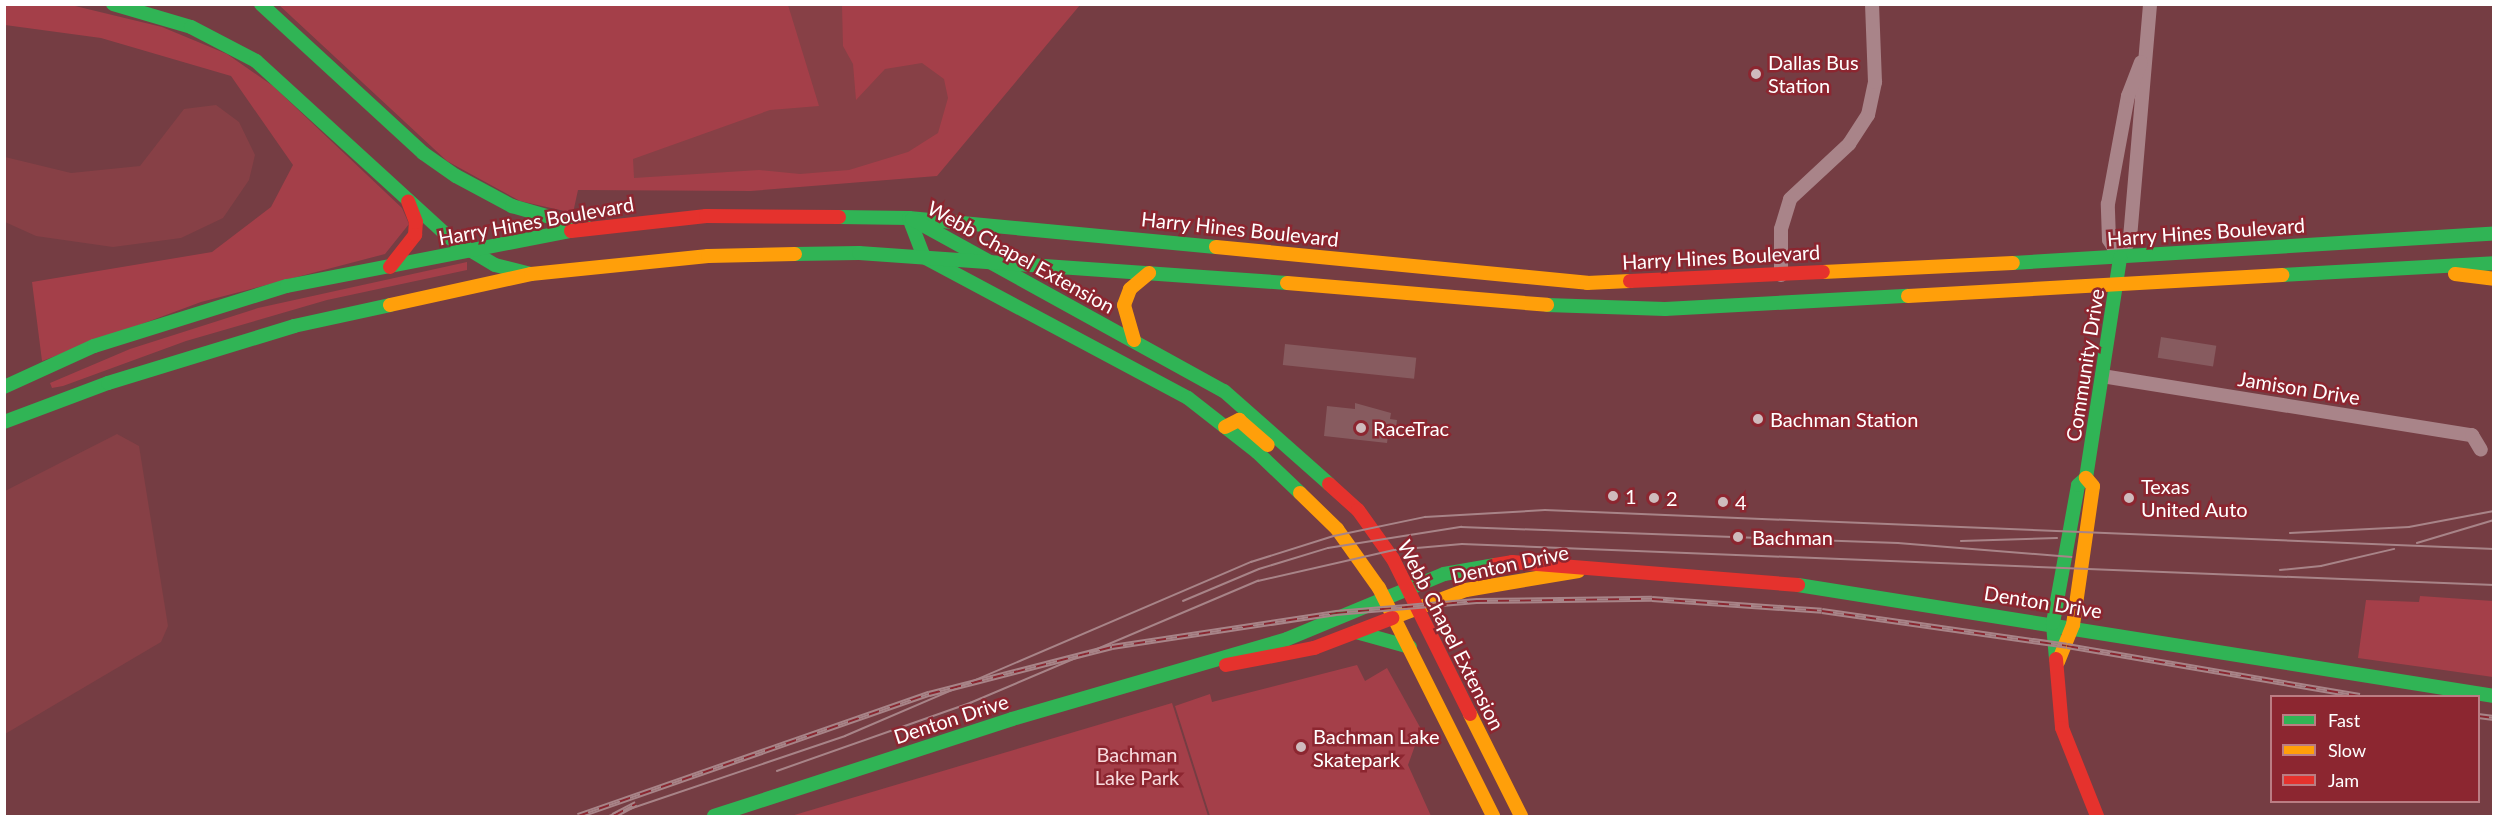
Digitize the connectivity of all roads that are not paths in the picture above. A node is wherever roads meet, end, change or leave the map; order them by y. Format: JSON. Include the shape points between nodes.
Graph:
{"nodes":[{"id":1,"x":113,"y":4,"type":"edge"},
{"id":2,"x":261,"y":4,"type":"edge"},
{"id":3,"x":1872,"y":4,"type":"edge"},
{"id":4,"x":2150,"y":4,"type":"edge"},
{"id":5,"x":2144,"y":54,"type":"junction"},
{"id":6,"x":408,"y":201,"type":"junction"},
{"id":7,"x":909,"y":218,"type":"junction"},
{"id":8,"x":588,"y":228,"type":"junction"},
{"id":9,"x":2493,"y":234,"type":"edge"},
{"id":10,"x":2465,"y":236,"type":"junction"},
{"id":11,"x":1254,"y":250,"type":"junction"},
{"id":12,"x":468,"y":251,"type":"junction"},
{"id":13,"x":924,"y":257,"type":"junction"},
{"id":14,"x":2120,"y":258,"type":"junction"},
{"id":15,"x":987,"y":261,"type":"junction"},
{"id":16,"x":2493,"y":263,"type":"edge"},
{"id":17,"x":2466,"y":265,"type":"junction"},
{"id":18,"x":390,"y":267,"type":"junction"},
{"id":19,"x":2437,"y":267,"type":"junction"},
{"id":20,"x":1149,"y":273,"type":"junction"},
{"id":21,"x":531,"y":274,"type":"junction"},
{"id":22,"x":1495,"y":275,"type":"junction"},
{"id":23,"x":1780,"y":275,"type":"junction"},
{"id":24,"x":2493,"y":279,"type":"edge"},
{"id":25,"x":1251,"y":280,"type":"junction"},
{"id":26,"x":2118,"y":287,"type":"junction"},
{"id":27,"x":1492,"y":303,"type":"junction"},
{"id":28,"x":1776,"y":304,"type":"junction"},
{"id":29,"x":1134,"y":340,"type":"junction"},
{"id":30,"x":2102,"y":376,"type":"junction"},
{"id":31,"x":4,"y":387,"type":"edge"},
{"id":32,"x":27,"y":395,"type":"junction"},
{"id":33,"x":4,"y":422,"type":"edge"},
{"id":34,"x":1226,"y":427,"type":"junction"},
{"id":35,"x":2481,"y":450,"type":"dead end"},
{"id":36,"x":1316,"y":472,"type":"junction"},
{"id":37,"x":2086,"y":478,"type":"junction"},
{"id":38,"x":1584,"y":568,"type":"junction"},
{"id":39,"x":1408,"y":587,"type":"junction"},
{"id":40,"x":1384,"y":599,"type":"junction"},
{"id":41,"x":1417,"y":608,"type":"junction"},
{"id":42,"x":1394,"y":617,"type":"junction"},
{"id":43,"x":2053,"y":623,"type":"junction"},
{"id":44,"x":2073,"y":625,"type":"junction"},
{"id":45,"x":1356,"y":632,"type":"junction"},
{"id":46,"x":1410,"y":647,"type":"junction"},
{"id":47,"x":2058,"y":662,"type":"junction"},
{"id":48,"x":1202,"y":665,"type":"junction"},
{"id":49,"x":2493,"y":696,"type":"edge"},
{"id":50,"x":1479,"y":789,"type":"junction"},
{"id":51,"x":714,"y":816,"type":"edge"},
{"id":52,"x":1493,"y":816,"type":"edge"},
{"id":53,"x":1504,"y":816,"type":"edge"},
{"id":54,"x":1521,"y":816,"type":"edge"},
{"id":55,"x":2097,"y":816,"type":"edge"}],
"edges":[{"from":1,"to":6,"type":"main road","via":[[191,27],[256,62]]},
{"from":2,"to":8,"type":"main road","via":[[423,153],[456,176],[512,206]]},
{"from":3,"to":23,"type":"street","via":[[1875,82],[1868,115],[1849,144],[1790,199],[1781,229]]},
{"from":4,"to":5,"type":"street","name":"Community Drive"},
{"from":5,"to":14,"type":"street","name":"Community Drive","via":[[2145,98],[2130,238]]},
{"from":5,"to":14,"type":"street","name":"Community Drive","via":[[2128,96],[2108,204],[2109,240]]},
{"from":6,"to":12,"type":"main road"},
{"from":6,"to":18,"type":"main road","via":[[416,222],[415,235]]},
{"from":7,"to":8,"type":"main road","name":"Harry Hines Boulevard","via":[[706,216]]},
{"from":7,"to":11,"type":"main road","name":"Harry Hines Boulevard"},
{"from":7,"to":13,"type":"main road","name":"Webb Chapel Extension"},
{"from":7,"to":15,"type":"main road","name":"Webb Chapel Extension"},
{"from":8,"to":12,"type":"main road","name":"Harry Hines Boulevard"},
{"from":9,"to":10,"type":"main road","name":"Harry Hines Boulevard"},
{"from":10,"to":14,"type":"main road","name":"Harry Hines Boulevard"},
{"from":10,"to":17,"type":"main road"},
{"from":11,"to":22,"type":"main road","name":"Harry Hines Boulevard"},
{"from":11,"to":25,"type":"main road"},
{"from":12,"to":18,"type":"main road","name":"Harry Hines Boulevard"},
{"from":12,"to":21,"type":"main road","via":[[495,266]]},
{"from":13,"to":15,"type":"main road","name":"Harry Hines Boulevard"},
{"from":13,"to":21,"type":"main road","name":"Harry Hines Boulevard","via":[[708,256]]},
{"from":13,"to":34,"type":"main road","via":[[1188,398]]},
{"from":14,"to":23,"type":"main road","name":"Harry Hines Boulevard"},
{"from":14,"to":26,"type":"main road","name":"Community Drive"},
{"from":15,"to":20,"type":"main road","name":"Harry Hines Boulevard"},
{"from":15,"to":29,"type":"main road","name":"Webb Chapel Extension"},
{"from":16,"to":17,"type":"main road","name":"Harry Hines Boulevard"},
{"from":17,"to":19,"type":"main road","name":"Harry Hines Boulevard"},
{"from":18,"to":32,"type":"main road","name":"Harry Hines Boulevard","via":[[287,286],[94,346]]},
{"from":19,"to":24,"type":"main road","via":[[2462,277]]},
{"from":19,"to":26,"type":"main road","name":"Harry Hines Boulevard"},
{"from":20,"to":25,"type":"main road","name":"Harry Hines Boulevard"},
{"from":20,"to":29,"type":"main road","via":[[1130,289],[1124,305]]},
{"from":21,"to":32,"type":"main road","name":"Harry Hines Boulevard","via":[[294,326]]},
{"from":22,"to":23,"type":"main road","name":"Harry Hines Boulevard","via":[[1587,283]]},
{"from":22,"to":27,"type":"main road"},
{"from":23,"to":28,"type":"main road"},
{"from":25,"to":27,"type":"main road","name":"Harry Hines Boulevard"},
{"from":26,"to":28,"type":"main road","name":"Harry Hines Boulevard"},
{"from":26,"to":30,"type":"main road","name":"Community Drive"},
{"from":27,"to":28,"type":"main road","name":"Harry Hines Boulevard","via":[[1665,309]]},
{"from":29,"to":36,"type":"main road","name":"Webb Chapel Extension","via":[[1224,391]]},
{"from":30,"to":35,"type":"street","name":"Jamison Drive","via":[[2472,435]]},
{"from":30,"to":37,"type":"main road","name":"Community Drive"},
{"from":31,"to":32,"type":"main road","name":"Harry Hines Boulevard"},
{"from":32,"to":33,"type":"main road","name":"Harry Hines Boulevard"},
{"from":34,"to":36,"type":"main road","via":[[1239,420],[1294,467]]},
{"from":34,"to":40,"type":"main road","via":[[1337,529],[1361,558]]},
{"from":36,"to":39,"type":"main road","name":"Webb Chapel Extension","via":[[1358,510]]},
{"from":37,"to":43,"type":"main road","name":"Community Drive","via":[[2078,485]]},
{"from":37,"to":44,"type":"main road","name":"Community Drive","via":[[2093,486]]},
{"from":38,"to":39,"type":"main road","name":"Denton Drive","via":[[1512,562],[1444,574]]},
{"from":38,"to":41,"type":"main road","name":"Denton Drive","via":[[1570,575],[1491,584]]},
{"from":38,"to":43,"type":"main road","name":"Denton Drive","via":[[1784,582]]},
{"from":39,"to":40,"type":"main road","name":"Denton Drive"},
{"from":39,"to":41,"type":"main road","name":"Webb Chapel Extension"},
{"from":40,"to":42,"type":"main road"},
{"from":40,"to":48,"type":"main road","name":"Denton Drive","via":[[1335,622]]},
{"from":41,"to":42,"type":"main road","name":"Denton Drive"},
{"from":41,"to":54,"type":"main road","name":"Webb Chapel Extension"},
{"from":42,"to":45,"type":"main road","name":"Denton Drive"},
{"from":42,"to":46,"type":"main road"},
{"from":43,"to":44,"type":"main road","name":"Denton Drive"},
{"from":43,"to":47,"type":"main road","name":"Community Drive"},
{"from":44,"to":47,"type":"main road","name":"Community Drive"},
{"from":44,"to":49,"type":"main road","name":"Denton Drive"},
{"from":45,"to":46,"type":"main road"},
{"from":45,"to":48,"type":"main road","name":"Denton Drive","via":[[1252,662]]},
{"from":46,"to":50,"type":"main road"},
{"from":47,"to":55,"type":"main road","name":"Community Drive","via":[[2062,728]]},
{"from":48,"to":51,"type":"main road","name":"Denton Drive","via":[[1012,719]]},
{"from":50,"to":52,"type":"main road"},
{"from":50,"to":53,"type":"main road","via":[[1492,793]]}]}
